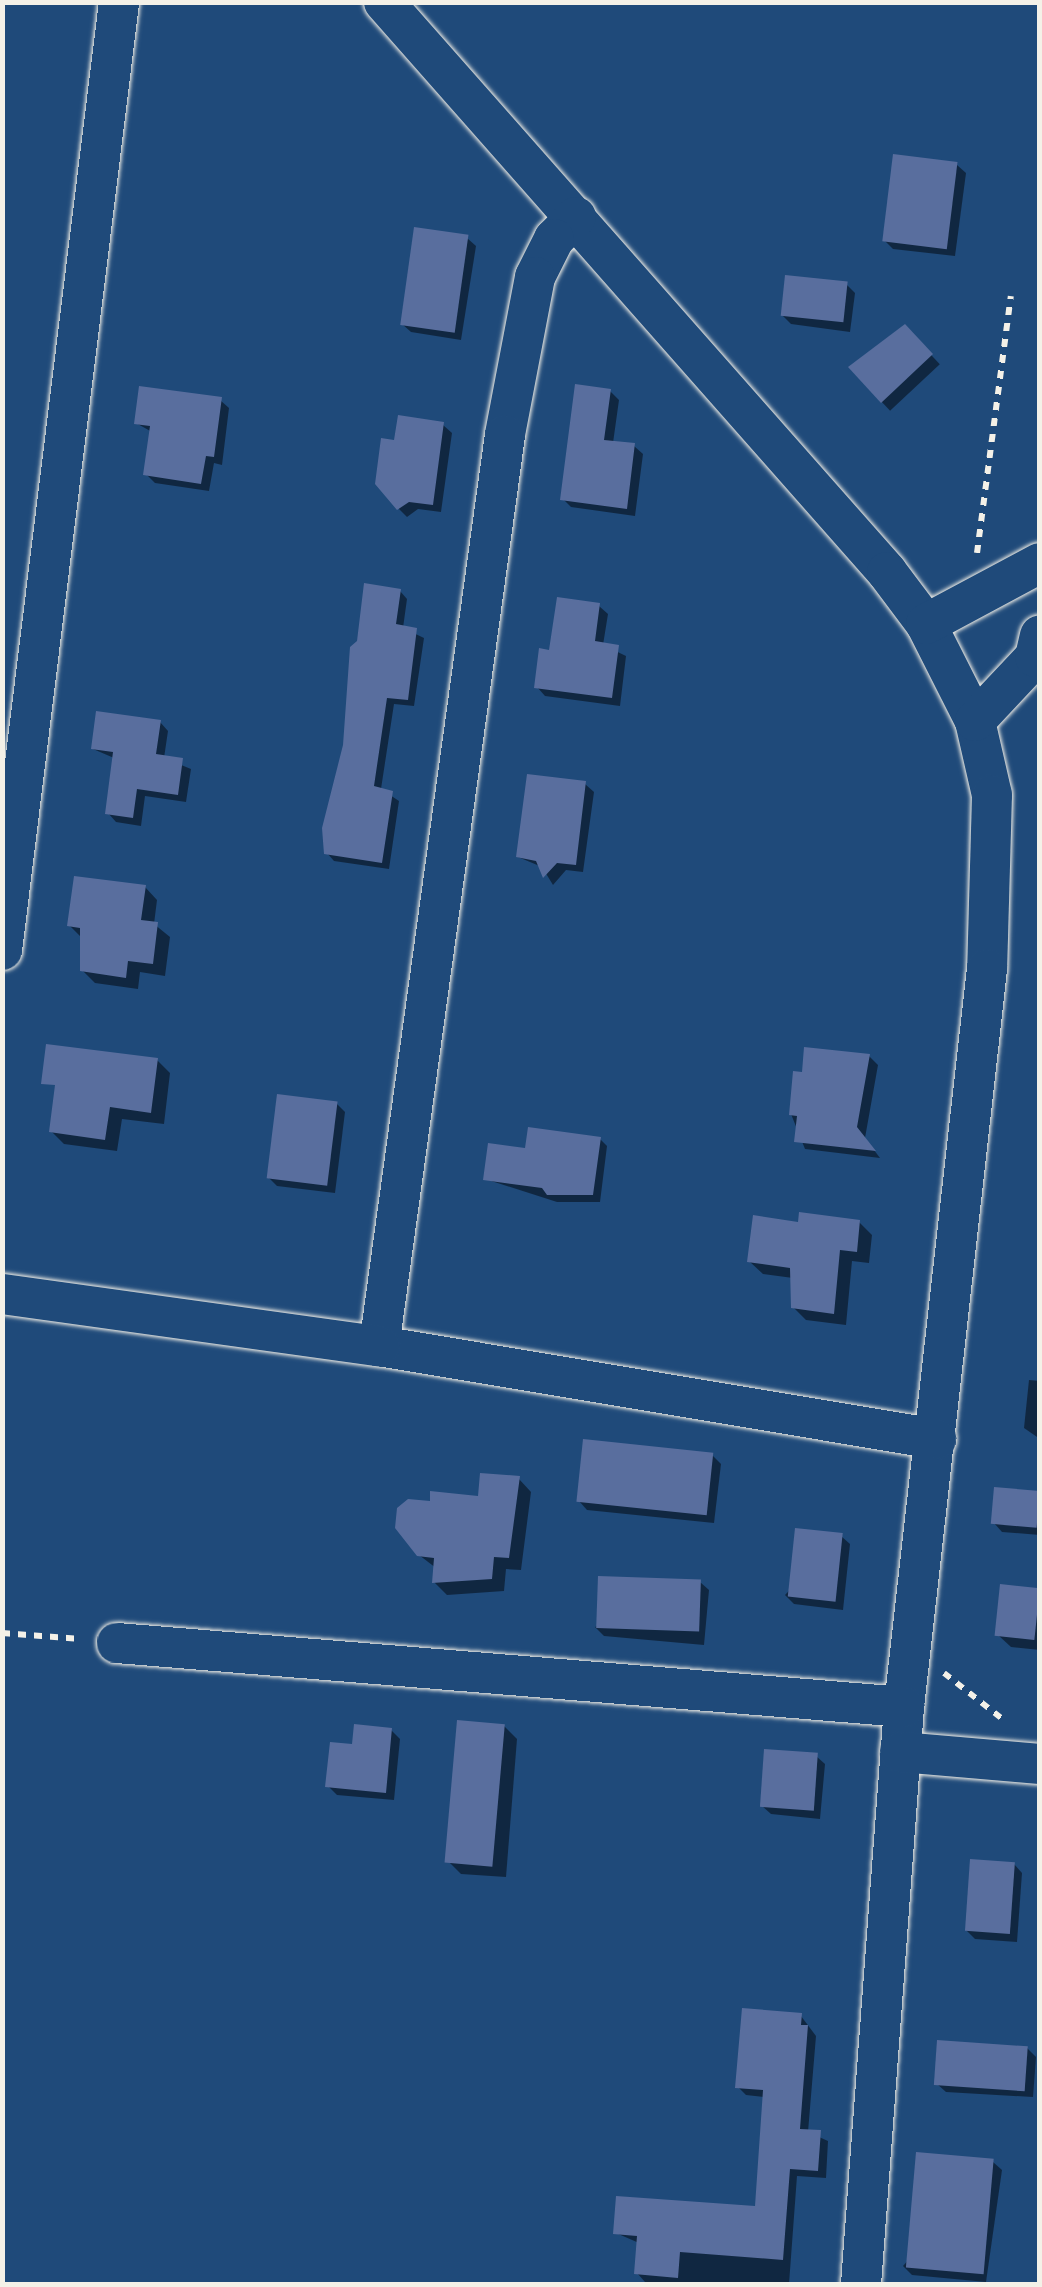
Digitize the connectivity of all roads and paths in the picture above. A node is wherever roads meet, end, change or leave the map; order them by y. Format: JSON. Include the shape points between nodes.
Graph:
{"nodes":[{"id":1,"x":119,"y":2,"type":"edge"},
{"id":2,"x":384,"y":2,"type":"edge"},
{"id":3,"x":576,"y":217,"type":"junction"},
{"id":4,"x":1011,"y":296,"type":"dead end"},
{"id":5,"x":1040,"y":562,"type":"edge"},
{"id":6,"x":970,"y":603,"type":"junction"},
{"id":7,"x":926,"y":624,"type":"junction"},
{"id":8,"x":1040,"y":636,"type":"edge"},
{"id":9,"x":975,"y":721,"type":"junction"},
{"id":10,"x":2,"y":950,"type":"edge"},
{"id":11,"x":2,"y":1294,"type":"edge"},
{"id":12,"x":379,"y":1346,"type":"junction"},
{"id":13,"x":936,"y":1439,"type":"junction"},
{"id":14,"x":2,"y":1633,"type":"edge"},
{"id":15,"x":117,"y":1642,"type":"joint"},
{"id":16,"x":911,"y":1646,"type":"junction"},
{"id":17,"x":904,"y":1707,"type":"junction"},
{"id":18,"x":900,"y":1752,"type":"junction"},
{"id":19,"x":1026,"y":1763,"type":"edge"},
{"id":20,"x":861,"y":2284,"type":"edge"}],
"edges":[{"from":1,"to":10,"type":"street"},
{"from":2,"to":3,"type":"street"},
{"from":3,"to":7,"type":"street"},
{"from":3,"to":12,"type":"street","via":[[554,239],[535,277],[505,435]]},
{"from":4,"to":6,"type":"path"},
{"from":5,"to":6,"type":"street"},
{"from":6,"to":7,"type":"street"},
{"from":7,"to":9,"type":"street"},
{"from":8,"to":9,"type":"street","via":[[1035,657]]},
{"from":9,"to":13,"type":"street","via":[[992,795],[995,866]]},
{"from":11,"to":12,"type":"street"},
{"from":12,"to":13,"type":"street"},
{"from":13,"to":16,"type":"street"},
{"from":14,"to":15,"type":"path"},
{"from":15,"to":17,"type":"street"},
{"from":16,"to":17,"type":"street"},
{"from":16,"to":19,"type":"path","via":[[1014,1728]]},
{"from":17,"to":18,"type":"street"},
{"from":18,"to":19,"type":"street"},
{"from":18,"to":20,"type":"street"}]}
